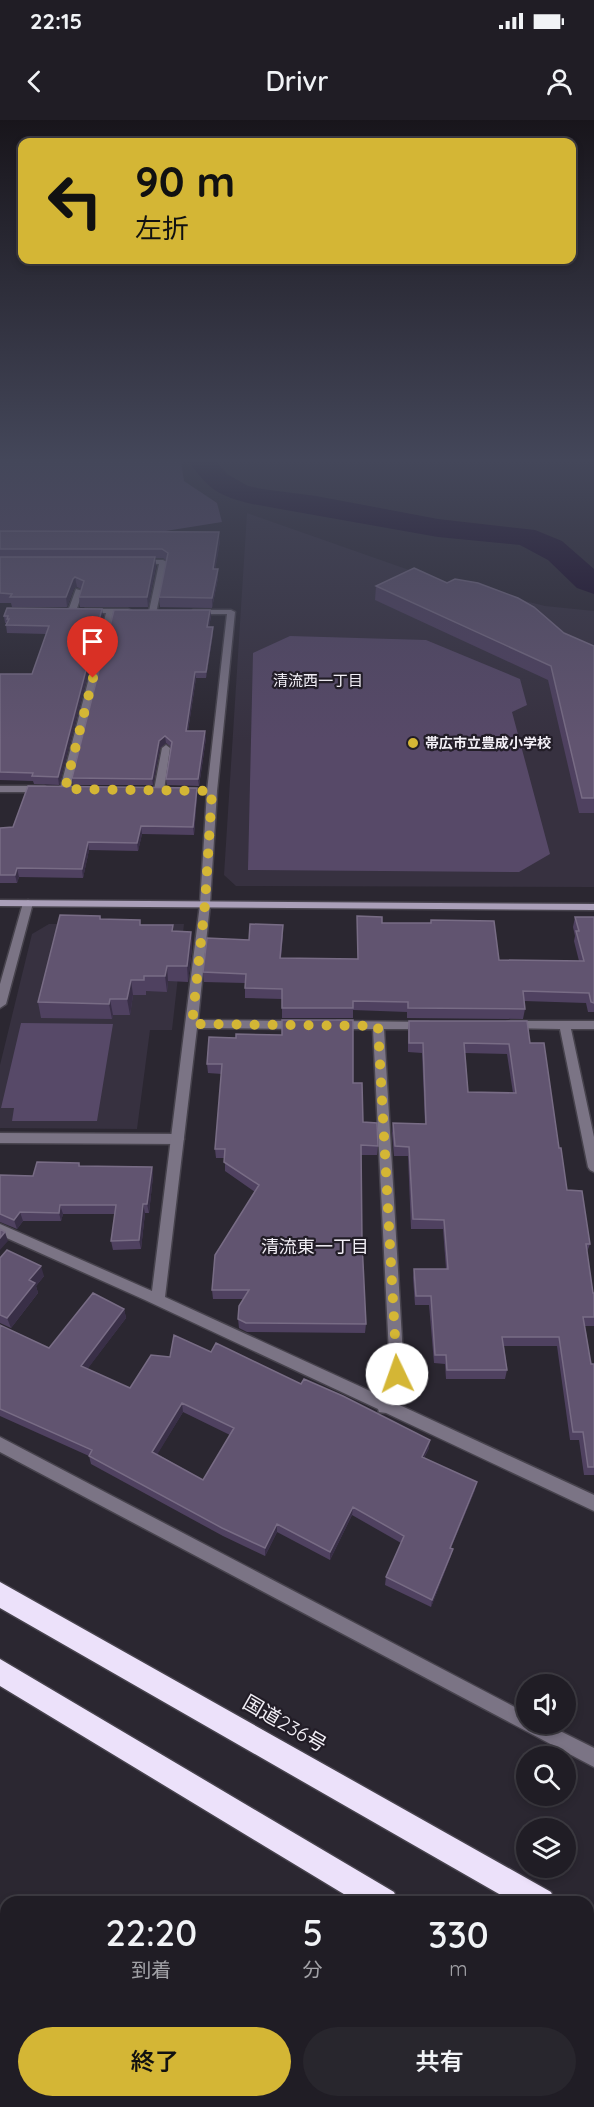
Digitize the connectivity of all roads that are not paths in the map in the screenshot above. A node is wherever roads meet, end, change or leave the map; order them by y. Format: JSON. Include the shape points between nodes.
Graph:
{"nodes":[{"id":1,"x":128,"y":562,"type":"edge"},
{"id":2,"x":79,"y":591,"type":"edge"},
{"id":3,"x":62,"y":611,"type":"edge"},
{"id":4,"x":72,"y":611,"type":"junction"},
{"id":5,"x":110,"y":611,"type":"junction"},
{"id":6,"x":153,"y":611,"type":"junction"},
{"id":7,"x":164,"y":612,"type":"edge"},
{"id":8,"x":186,"y":612,"type":"edge"},
{"id":9,"x":166,"y":748,"type":"edge"},
{"id":10,"x":0,"y":789,"type":"edge"},
{"id":11,"x":65,"y":789,"type":"junction"},
{"id":12,"x":77,"y":790,"type":"edge"},
{"id":13,"x":147,"y":790,"type":"edge"},
{"id":14,"x":159,"y":790,"type":"junction"},
{"id":15,"x":170,"y":790,"type":"edge"},
{"id":16,"x":0,"y":903,"type":"edge"},
{"id":17,"x":28,"y":903,"type":"junction"},
{"id":18,"x":205,"y":904,"type":"junction"},
{"id":19,"x":594,"y":907,"type":"edge"},
{"id":20,"x":0,"y":1004,"type":"edge"},
{"id":21,"x":192,"y":1024,"type":"junction"},
{"id":22,"x":436,"y":1025,"type":"edge"},
{"id":23,"x":495,"y":1025,"type":"edge"},
{"id":24,"x":565,"y":1025,"type":"junction"},
{"id":25,"x":594,"y":1025,"type":"edge"},
{"id":26,"x":378,"y":1026,"type":"junction"},
{"id":27,"x":0,"y":1138,"type":"edge"},
{"id":28,"x":178,"y":1139,"type":"junction"},
{"id":29,"x":594,"y":1167,"type":"edge"},
{"id":30,"x":0,"y":1229,"type":"edge"},
{"id":31,"x":158,"y":1298,"type":"junction"},
{"id":32,"x":384,"y":1407,"type":"junction"},
{"id":33,"x":0,"y":1444,"type":"edge"},
{"id":34,"x":594,"y":1503,"type":"edge"},
{"id":35,"x":0,"y":1594,"type":"edge"},
{"id":36,"x":0,"y":1672,"type":"edge"},
{"id":37,"x":516,"y":1717,"type":"edge"},
{"id":38,"x":549,"y":1734,"type":"edge"},
{"id":39,"x":594,"y":1758,"type":"edge"},
{"id":40,"x":374,"y":1896,"type":"edge"},
{"id":41,"x":530,"y":1896,"type":"edge"}],
"edges":[{"from":1,"to":6,"type":"street","via":[[163,562]]},
{"from":2,"to":4,"type":"street"},
{"from":3,"to":4,"type":"street"},
{"from":4,"to":5,"type":"street"},
{"from":5,"to":6,"type":"street"},
{"from":5,"to":11,"type":"street"},
{"from":6,"to":7,"type":"street"},
{"from":8,"to":18,"type":"street","via":[[231,612],[206,791]]},
{"from":9,"to":14,"type":"street"},
{"from":10,"to":11,"type":"street"},
{"from":11,"to":12,"type":"street"},
{"from":13,"to":14,"type":"street"},
{"from":14,"to":15,"type":"street"},
{"from":16,"to":17,"type":"street"},
{"from":17,"to":18,"type":"street"},
{"from":17,"to":20,"type":"street"},
{"from":18,"to":19,"type":"street"},
{"from":18,"to":21,"type":"street"},
{"from":21,"to":26,"type":"street"},
{"from":21,"to":28,"type":"street"},
{"from":22,"to":26,"type":"street"},
{"from":23,"to":24,"type":"street"},
{"from":24,"to":25,"type":"street"},
{"from":24,"to":29,"type":"street"},
{"from":26,"to":32,"type":"street","via":[[397,1374]]},
{"from":27,"to":28,"type":"street"},
{"from":28,"to":31,"type":"street"},
{"from":30,"to":31,"type":"street"},
{"from":31,"to":32,"type":"street"},
{"from":32,"to":34,"type":"street"},
{"from":33,"to":37,"type":"street"},
{"from":35,"to":41,"type":"highway","name":"国道236号"},
{"from":36,"to":40,"type":"highway"},
{"from":38,"to":39,"type":"street"}]}
